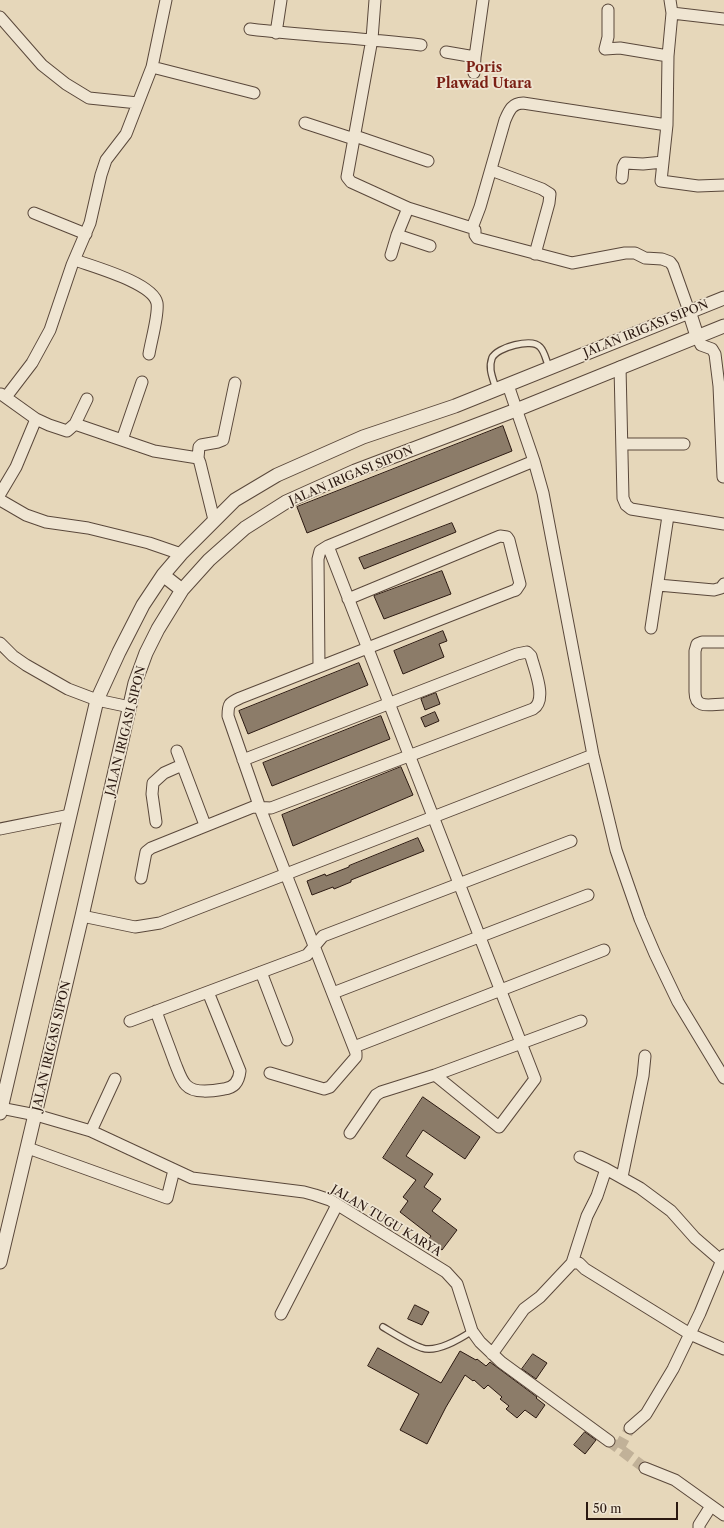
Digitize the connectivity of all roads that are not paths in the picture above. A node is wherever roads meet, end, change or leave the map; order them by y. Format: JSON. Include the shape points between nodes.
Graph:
{"nodes":[{"id":1,"x":165,"y":0,"type":"edge"},
{"id":2,"x":281,"y":0,"type":"edge"},
{"id":3,"x":375,"y":0,"type":"edge"},
{"id":4,"x":484,"y":0,"type":"edge"},
{"id":5,"x":670,"y":0,"type":"edge"},
{"id":6,"x":608,"y":10,"type":"dead end"},
{"id":7,"x":672,"y":13,"type":"junction"},
{"id":8,"x":0,"y":17,"type":"edge"},
{"id":9,"x":724,"y":19,"type":"edge"},
{"id":10,"x":250,"y":29,"type":"dead end"},
{"id":11,"x":276,"y":33,"type":"junction"},
{"id":12,"x":372,"y":39,"type":"junction"},
{"id":13,"x":420,"y":45,"type":"dead end"},
{"id":14,"x":446,"y":52,"type":"dead end"},
{"id":15,"x":668,"y":56,"type":"junction"},
{"id":16,"x":475,"y":57,"type":"junction"},
{"id":17,"x":152,"y":67,"type":"junction"},
{"id":18,"x":474,"y":73,"type":"dead end"},
{"id":19,"x":254,"y":93,"type":"dead end"},
{"id":20,"x":138,"y":103,"type":"junction"},
{"id":21,"x":305,"y":123,"type":"dead end"},
{"id":22,"x":667,"y":125,"type":"junction"},
{"id":23,"x":354,"y":137,"type":"junction"},
{"id":24,"x":428,"y":161,"type":"dead end"},
{"id":25,"x":663,"y":162,"type":"junction"},
{"id":26,"x":491,"y":170,"type":"junction"},
{"id":27,"x":622,"y":178,"type":"dead end"},
{"id":28,"x":724,"y":185,"type":"edge"},
{"id":29,"x":408,"y":208,"type":"junction"},
{"id":30,"x":34,"y":213,"type":"dead end"},
{"id":31,"x":472,"y":228,"type":"junction"},
{"id":32,"x":86,"y":234,"type":"junction"},
{"id":33,"x":396,"y":235,"type":"junction"},
{"id":34,"x":430,"y":246,"type":"dead end"},
{"id":35,"x":535,"y":254,"type":"junction"},
{"id":36,"x":391,"y":256,"type":"dead end"},
{"id":37,"x":75,"y":260,"type":"junction"},
{"id":38,"x":724,"y":298,"type":"edge"},
{"id":39,"x":689,"y":311,"type":"junction"},
{"id":40,"x":724,"y":326,"type":"edge"},
{"id":41,"x":697,"y":336,"type":"junction"},
{"id":42,"x":149,"y":354,"type":"dead end"},
{"id":43,"x":548,"y":367,"type":"junction"},
{"id":44,"x":620,"y":367,"type":"junction"},
{"id":45,"x":142,"y":382,"type":"dead end"},
{"id":46,"x":235,"y":383,"type":"dead end"},
{"id":47,"x":721,"y":386,"type":"edge"},
{"id":48,"x":505,"y":388,"type":"junction"},
{"id":49,"x":3,"y":395,"type":"edge"},
{"id":50,"x":86,"y":399,"type":"dead end"},
{"id":51,"x":516,"y":408,"type":"junction"},
{"id":52,"x":36,"y":419,"type":"junction"},
{"id":53,"x":75,"y":424,"type":"junction"},
{"id":54,"x":722,"y":436,"type":"edge"},
{"id":55,"x":122,"y":440,"type":"junction"},
{"id":56,"x":622,"y":444,"type":"junction"},
{"id":57,"x":684,"y":444,"type":"dead end"},
{"id":58,"x":198,"y":458,"type":"junction"},
{"id":59,"x":534,"y":461,"type":"junction"},
{"id":60,"x":723,"y":477,"type":"dead end"},
{"id":61,"x":0,"y":494,"type":"edge"},
{"id":62,"x":0,"y":500,"type":"edge"},
{"id":63,"x":668,"y":516,"type":"junction"},
{"id":64,"x":214,"y":520,"type":"junction"},
{"id":65,"x":724,"y":524,"type":"edge"},
{"id":66,"x":328,"y":546,"type":"junction"},
{"id":67,"x":181,"y":554,"type":"junction"},
{"id":68,"x":164,"y":576,"type":"junction"},
{"id":69,"x":658,"y":584,"type":"junction"},
{"id":70,"x":724,"y":584,"type":"edge"},
{"id":71,"x":181,"y":589,"type":"junction"},
{"id":72,"x":348,"y":599,"type":"junction"},
{"id":73,"x":651,"y":628,"type":"dead end"},
{"id":74,"x":724,"y":642,"type":"edge"},
{"id":75,"x":0,"y":643,"type":"edge"},
{"id":76,"x":367,"y":648,"type":"junction"},
{"id":77,"x":319,"y":667,"type":"junction"},
{"id":78,"x":99,"y":700,"type":"junction"},
{"id":79,"x":389,"y":704,"type":"junction"},
{"id":80,"x":724,"y":704,"type":"edge"},
{"id":81,"x":128,"y":706,"type":"junction"},
{"id":82,"x":177,"y":751,"type":"dead end"},
{"id":83,"x":593,"y":755,"type":"junction"},
{"id":84,"x":409,"y":756,"type":"junction"},
{"id":85,"x":243,"y":760,"type":"junction"},
{"id":86,"x":182,"y":765,"type":"junction"},
{"id":87,"x":260,"y":808,"type":"junction"},
{"id":88,"x":70,"y":815,"type":"junction"},
{"id":89,"x":433,"y":817,"type":"junction"},
{"id":90,"x":156,"y":822,"type":"dead end"},
{"id":91,"x":205,"y":825,"type":"junction"},
{"id":92,"x":0,"y":829,"type":"edge"},
{"id":93,"x":570,"y":841,"type":"dead end"},
{"id":94,"x":286,"y":875,"type":"junction"},
{"id":95,"x":141,"y":878,"type":"dead end"},
{"id":96,"x":459,"y":884,"type":"junction"},
{"id":97,"x":588,"y":895,"type":"dead end"},
{"id":98,"x":82,"y":916,"type":"junction"},
{"id":99,"x":479,"y":936,"type":"junction"},
{"id":100,"x":314,"y":946,"type":"junction"},
{"id":101,"x":604,"y":950,"type":"dead end"},
{"id":102,"x":261,"y":972,"type":"junction"},
{"id":103,"x":500,"y":990,"type":"junction"},
{"id":104,"x":208,"y":992,"type":"junction"},
{"id":105,"x":333,"y":993,"type":"junction"},
{"id":106,"x":156,"y":1011,"type":"junction"},
{"id":107,"x":130,"y":1021,"type":"dead end"},
{"id":108,"x":581,"y":1021,"type":"dead end"},
{"id":109,"x":287,"y":1040,"type":"dead end"},
{"id":110,"x":521,"y":1044,"type":"junction"},
{"id":111,"x":354,"y":1047,"type":"junction"},
{"id":112,"x":645,"y":1056,"type":"dead end"},
{"id":113,"x":270,"y":1073,"type":"dead end"},
{"id":114,"x":435,"y":1075,"type":"junction"},
{"id":115,"x":724,"y":1078,"type":"edge"},
{"id":116,"x":115,"y":1079,"type":"dead end"},
{"id":117,"x":2,"y":1110,"type":"edge"},
{"id":118,"x":33,"y":1114,"type":"junction"},
{"id":119,"x":91,"y":1131,"type":"junction"},
{"id":120,"x":350,"y":1132,"type":"dead end"},
{"id":121,"x":28,"y":1148,"type":"junction"},
{"id":122,"x":580,"y":1157,"type":"dead end"},
{"id":123,"x":606,"y":1169,"type":"junction"},
{"id":124,"x":174,"y":1170,"type":"junction"},
{"id":125,"x":622,"y":1177,"type":"junction"},
{"id":126,"x":337,"y":1204,"type":"junction"},
{"id":127,"x":723,"y":1260,"type":"edge"},
{"id":128,"x":0,"y":1262,"type":"edge"},
{"id":129,"x":572,"y":1263,"type":"junction"},
{"id":130,"x":281,"y":1314,"type":"dead end"},
{"id":131,"x":383,"y":1327,"type":"dead end"},
{"id":132,"x":472,"y":1332,"type":"junction"},
{"id":133,"x":690,"y":1334,"type":"junction"},
{"id":134,"x":724,"y":1349,"type":"edge"},
{"id":135,"x":492,"y":1354,"type":"junction"},
{"id":136,"x":630,"y":1428,"type":"tunnel mouth"},
{"id":137,"x":609,"y":1441,"type":"tunnel mouth"},
{"id":138,"x":645,"y":1468,"type":"tunnel mouth"},
{"id":139,"x":711,"y":1506,"type":"junction"},
{"id":140,"x":724,"y":1515,"type":"edge"},
{"id":141,"x":699,"y":1528,"type":"edge"}],
"edges":[{"from":1,"to":17,"type":"street"},
{"from":2,"to":11,"type":"street"},
{"from":3,"to":12,"type":"street"},
{"from":4,"to":16,"type":"street"},
{"from":5,"to":7,"type":"street"},
{"from":6,"to":15,"type":"street","via":[[608,37],[605,49],[620,48]]},
{"from":7,"to":9,"type":"street"},
{"from":7,"to":15,"type":"street"},
{"from":8,"to":20,"type":"street","via":[[42,65],[66,84],[89,98]]},
{"from":10,"to":11,"type":"street"},
{"from":11,"to":12,"type":"street"},
{"from":12,"to":13,"type":"street"},
{"from":12,"to":23,"type":"street"},
{"from":14,"to":16,"type":"street"},
{"from":15,"to":22,"type":"street"},
{"from":16,"to":18,"type":"street"},
{"from":17,"to":19,"type":"street"},
{"from":17,"to":20,"type":"street"},
{"from":20,"to":32,"type":"street","via":[[126,134],[106,160]]},
{"from":21,"to":23,"type":"street"},
{"from":22,"to":25,"type":"street"},
{"from":22,"to":26,"type":"street","via":[[518,103],[512,106],[507,116]]},
{"from":23,"to":24,"type":"street"},
{"from":23,"to":29,"type":"street","via":[[347,177],[361,188]]},
{"from":25,"to":27,"type":"street","via":[[625,164]]},
{"from":25,"to":28,"type":"street","via":[[661,181],[698,186]]},
{"from":26,"to":31,"type":"street"},
{"from":26,"to":35,"type":"street","via":[[550,194]]},
{"from":29,"to":31,"type":"street"},
{"from":29,"to":33,"type":"street"},
{"from":30,"to":32,"type":"street"},
{"from":31,"to":35,"type":"street","via":[[477,238]]},
{"from":32,"to":37,"type":"street"},
{"from":33,"to":34,"type":"street"},
{"from":33,"to":36,"type":"street"},
{"from":35,"to":39,"type":"street","via":[[572,263],[625,253],[662,259],[673,266]]},
{"from":37,"to":42,"type":"street","via":[[143,286],[154,296],[157,304]]},
{"from":37,"to":49,"type":"street","via":[[50,330],[32,362]]},
{"from":38,"to":39,"type":"street","name":"JALAN IRIGASI SIPON"},
{"from":39,"to":41,"type":"street"},
{"from":39,"to":43,"type":"street","name":"JALAN IRIGASI SIPON"},
{"from":40,"to":41,"type":"street","name":"JALAN IRIGASI SIPON"},
{"from":41,"to":44,"type":"street","name":"JALAN IRIGASI SIPON"},
{"from":41,"to":47,"type":"street","via":[[701,345],[714,351]]},
{"from":43,"to":48,"type":"street","name":"JALAN IRIGASI SIPON"},
{"from":43,"to":48,"type":"lane","via":[[543,351],[536,344],[500,350],[495,354],[490,367]]},
{"from":44,"to":51,"type":"street","name":"JALAN IRIGASI SIPON"},
{"from":44,"to":56,"type":"street"},
{"from":45,"to":55,"type":"street"},
{"from":46,"to":58,"type":"street","via":[[223,440],[201,445]]},
{"from":47,"to":54,"type":"street"},
{"from":48,"to":51,"type":"street"},
{"from":48,"to":64,"type":"street","name":"JALAN IRIGASI SIPON","via":[[364,438],[277,475],[234,500]]},
{"from":49,"to":52,"type":"street"},
{"from":50,"to":53,"type":"street"},
{"from":51,"to":59,"type":"street"},
{"from":51,"to":71,"type":"street","name":"JALAN IRIGASI SIPON","via":[[355,471],[286,502],[245,528]]},
{"from":52,"to":53,"type":"street","via":[[65,431]]},
{"from":52,"to":61,"type":"street","via":[[16,467]]},
{"from":53,"to":55,"type":"street"},
{"from":54,"to":60,"type":"street"},
{"from":55,"to":58,"type":"street","via":[[154,451]]},
{"from":56,"to":57,"type":"street"},
{"from":56,"to":63,"type":"street","via":[[623,498],[626,505],[631,509]]},
{"from":58,"to":64,"type":"street"},
{"from":59,"to":66,"type":"street"},
{"from":59,"to":83,"type":"street","via":[[543,493]]},
{"from":62,"to":67,"type":"street","via":[[46,522],[88,528]]},
{"from":63,"to":65,"type":"street"},
{"from":63,"to":69,"type":"street"},
{"from":64,"to":67,"type":"street","name":"JALAN IRIGASI SIPON"},
{"from":66,"to":72,"type":"street"},
{"from":66,"to":77,"type":"street","via":[[320,551],[318,558]]},
{"from":67,"to":68,"type":"street","name":"JALAN IRIGASI SIPON"},
{"from":68,"to":71,"type":"street"},
{"from":68,"to":78,"type":"street","name":"JALAN IRIGASI SIPON","via":[[144,605]]},
{"from":69,"to":70,"type":"street","via":[[714,590]]},
{"from":69,"to":73,"type":"street"},
{"from":71,"to":81,"type":"street","name":"JALAN IRIGASI SIPON","via":[[146,653]]},
{"from":72,"to":76,"type":"street"},
{"from":72,"to":76,"type":"street","via":[[500,536],[509,540],[520,584],[516,590]]},
{"from":74,"to":80,"type":"street","via":[[702,642],[697,644],[695,651],[695,699],[702,705]]},
{"from":75,"to":78,"type":"street","via":[[26,665],[68,690]]},
{"from":76,"to":77,"type":"street"},
{"from":76,"to":79,"type":"street"},
{"from":77,"to":85,"type":"street","via":[[228,706],[228,716]]},
{"from":78,"to":81,"type":"street"},
{"from":78,"to":88,"type":"street","name":"JALAN IRIGASI SIPON"},
{"from":79,"to":84,"type":"street"},
{"from":79,"to":84,"type":"street","via":[[517,654],[527,652],[531,656],[540,696],[537,707]]},
{"from":79,"to":85,"type":"street"},
{"from":81,"to":98,"type":"street","name":"JALAN IRIGASI SIPON"},
{"from":82,"to":86,"type":"street"},
{"from":83,"to":89,"type":"street"},
{"from":83,"to":115,"type":"street","via":[[616,850],[640,919],[678,1002]]},
{"from":84,"to":87,"type":"street","via":[[271,808]]},
{"from":84,"to":89,"type":"street"},
{"from":85,"to":87,"type":"street"},
{"from":86,"to":90,"type":"street","via":[[164,773],[153,783]]},
{"from":86,"to":91,"type":"street"},
{"from":87,"to":91,"type":"street","via":[[253,807]]},
{"from":87,"to":94,"type":"street"},
{"from":88,"to":92,"type":"street"},
{"from":88,"to":117,"type":"street","name":"JALAN IRIGASI SIPON"},
{"from":89,"to":94,"type":"street"},
{"from":89,"to":96,"type":"street"},
{"from":91,"to":95,"type":"street","via":[[148,849]]},
{"from":93,"to":96,"type":"street"},
{"from":94,"to":98,"type":"street","via":[[146,926],[124,926]]},
{"from":94,"to":100,"type":"street"},
{"from":96,"to":99,"type":"street"},
{"from":96,"to":100,"type":"street","via":[[323,936]]},
{"from":97,"to":99,"type":"street"},
{"from":98,"to":118,"type":"street","name":"JALAN IRIGASI SIPON"},
{"from":99,"to":103,"type":"street"},
{"from":99,"to":105,"type":"street"},
{"from":100,"to":102,"type":"street","via":[[307,955]]},
{"from":100,"to":105,"type":"street"},
{"from":101,"to":103,"type":"street"},
{"from":102,"to":104,"type":"street"},
{"from":102,"to":109,"type":"street"},
{"from":103,"to":110,"type":"street"},
{"from":103,"to":111,"type":"street"},
{"from":104,"to":106,"type":"street"},
{"from":104,"to":106,"type":"street","via":[[240,1071],[240,1079],[226,1089],[202,1091],[186,1085]]},
{"from":105,"to":111,"type":"street"},
{"from":106,"to":107,"type":"street"},
{"from":108,"to":110,"type":"street"},
{"from":110,"to":114,"type":"street"},
{"from":110,"to":114,"type":"street","via":[[535,1080],[499,1127]]},
{"from":111,"to":113,"type":"street","via":[[356,1057],[330,1087],[324,1089]]},
{"from":112,"to":125,"type":"street"},
{"from":114,"to":120,"type":"street","via":[[376,1095]]},
{"from":116,"to":119,"type":"street"},
{"from":117,"to":118,"type":"street","name":"JALAN TUGU KARYA"},
{"from":118,"to":119,"type":"street","name":"JALAN TUGU KARYA"},
{"from":118,"to":121,"type":"street","name":"JALAN IRIGASI SIPON"},
{"from":119,"to":124,"type":"street","name":"JALAN TUGU KARYA"},
{"from":121,"to":124,"type":"street","via":[[167,1198]]},
{"from":121,"to":128,"type":"street","name":"JALAN IRIGASI SIPON"},
{"from":122,"to":123,"type":"street"},
{"from":123,"to":125,"type":"street"},
{"from":123,"to":129,"type":"street"},
{"from":124,"to":126,"type":"street","name":"JALAN TUGU KARYA","via":[[192,1178],[304,1192]]},
{"from":125,"to":127,"type":"street","via":[[671,1211],[695,1238]]},
{"from":126,"to":130,"type":"street"},
{"from":126,"to":132,"type":"street","name":"JALAN TUGU KARYA","via":[[452,1277],[457,1284]]},
{"from":127,"to":133,"type":"street"},
{"from":129,"to":133,"type":"street","via":[[578,1263]]},
{"from":129,"to":135,"type":"street","via":[[540,1297],[524,1309]]},
{"from":131,"to":132,"type":"lane","via":[[422,1349],[451,1343]]},
{"from":132,"to":135,"type":"street","name":"JALAN TUGU KARYA"},
{"from":133,"to":134,"type":"street"},
{"from":133,"to":136,"type":"street","via":[[646,1414]]},
{"from":135,"to":137,"type":"street","name":"JALAN TUGU KARYA"},
{"from":138,"to":139,"type":"street","via":[[675,1480]]},
{"from":139,"to":140,"type":"street"},
{"from":139,"to":141,"type":"street"}]}
